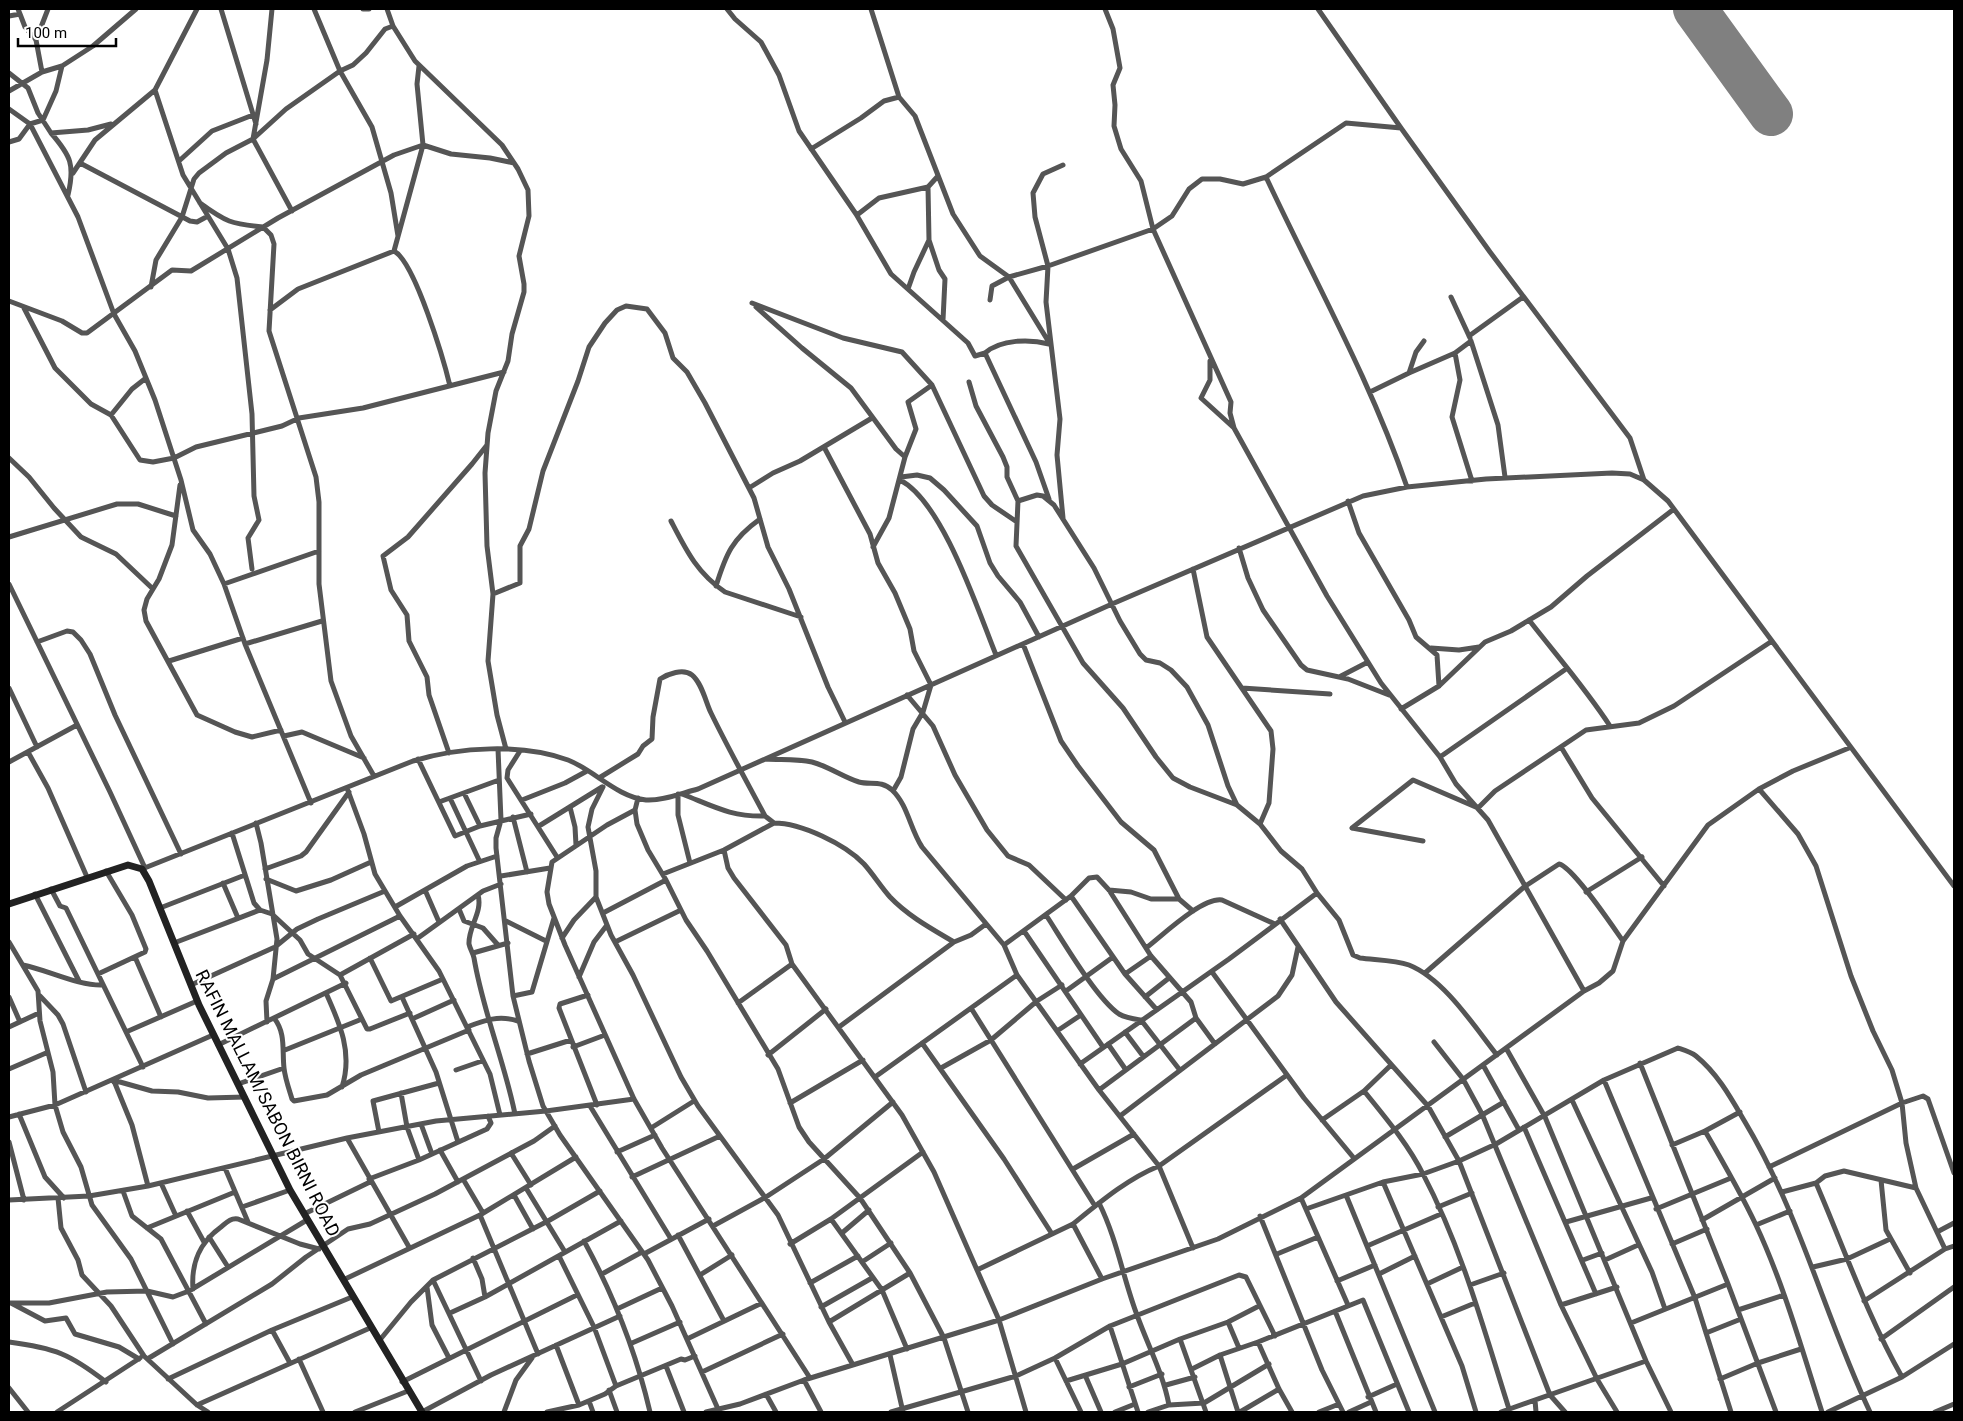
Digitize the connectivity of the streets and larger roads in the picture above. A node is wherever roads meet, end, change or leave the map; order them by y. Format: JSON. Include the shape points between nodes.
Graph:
{"nodes":[{"id":1,"x":48,"y":9,"type":"edge"},
{"id":2,"x":136,"y":9,"type":"edge"},
{"id":3,"x":196,"y":9,"type":"edge"},
{"id":4,"x":221,"y":9,"type":"edge"},
{"id":5,"x":272,"y":9,"type":"edge"},
{"id":6,"x":314,"y":9,"type":"edge"},
{"id":7,"x":363,"y":9,"type":"edge"},
{"id":8,"x":369,"y":9,"type":"edge"},
{"id":9,"x":387,"y":9,"type":"edge"},
{"id":10,"x":727,"y":9,"type":"edge"},
{"id":11,"x":871,"y":9,"type":"edge"},
{"id":12,"x":1105,"y":9,"type":"edge"},
{"id":13,"x":1318,"y":9,"type":"edge"},
{"id":14,"x":19,"y":12,"type":"edge"},
{"id":15,"x":9,"y":16,"type":"edge"},
{"id":16,"x":393,"y":26,"type":"junction"},
{"id":17,"x":36,"y":40,"type":"junction"},
{"id":18,"x":62,"y":66,"type":"junction"},
{"id":19,"x":419,"y":66,"type":"junction"},
{"id":20,"x":340,"y":71,"type":"junction"},
{"id":21,"x":42,"y":72,"type":"junction"},
{"id":22,"x":9,"y":73,"type":"edge"},
{"id":23,"x":23,"y":84,"type":"junction"},
{"id":24,"x":155,"y":90,"type":"junction"},
{"id":25,"x":9,"y":91,"type":"edge"},
{"id":26,"x":899,"y":97,"type":"junction"},
{"id":27,"x":9,"y":109,"type":"edge"},
{"id":28,"x":253,"y":115,"type":"junction"},
{"id":29,"x":43,"y":120,"type":"junction"},
{"id":30,"x":30,"y":124,"type":"junction"},
{"id":31,"x":112,"y":124,"type":"junction"},
{"id":32,"x":256,"y":124,"type":"junction"},
{"id":33,"x":1401,"y":128,"type":"junction"},
{"id":34,"x":51,"y":132,"type":"junction"},
{"id":35,"x":253,"y":139,"type":"junction"},
{"id":36,"x":9,"y":142,"type":"edge"},
{"id":37,"x":423,"y":145,"type":"junction"},
{"id":38,"x":811,"y":149,"type":"junction"},
{"id":39,"x":179,"y":161,"type":"junction"},
{"id":40,"x":381,"y":162,"type":"junction"},
{"id":41,"x":80,"y":163,"type":"junction"},
{"id":42,"x":514,"y":164,"type":"junction"},
{"id":43,"x":1063,"y":165,"type":"dead end"},
{"id":44,"x":73,"y":173,"type":"junction"},
{"id":45,"x":938,"y":176,"type":"junction"},
{"id":46,"x":1266,"y":177,"type":"junction"},
{"id":47,"x":928,"y":187,"type":"junction"},
{"id":48,"x":191,"y":188,"type":"junction"},
{"id":49,"x":68,"y":196,"type":"junction"},
{"id":50,"x":200,"y":203,"type":"junction"},
{"id":51,"x":292,"y":211,"type":"junction"},
{"id":52,"x":857,"y":215,"type":"junction"},
{"id":53,"x":208,"y":216,"type":"junction"},
{"id":54,"x":182,"y":217,"type":"junction"},
{"id":55,"x":263,"y":227,"type":"junction"},
{"id":56,"x":1152,"y":229,"type":"junction"},
{"id":57,"x":398,"y":236,"type":"junction"},
{"id":58,"x":929,"y":240,"type":"junction"},
{"id":59,"x":228,"y":250,"type":"junction"},
{"id":60,"x":394,"y":251,"type":"junction"},
{"id":61,"x":1048,"y":266,"type":"junction"},
{"id":62,"x":1009,"y":277,"type":"junction"},
{"id":63,"x":151,"y":288,"type":"junction"},
{"id":64,"x":908,"y":289,"type":"junction"},
{"id":65,"x":1451,"y":297,"type":"dead end"},
{"id":66,"x":1523,"y":297,"type":"junction"},
{"id":67,"x":990,"y":300,"type":"dead end"},
{"id":68,"x":9,"y":301,"type":"edge"},
{"id":69,"x":24,"y":308,"type":"junction"},
{"id":70,"x":270,"y":310,"type":"junction"},
{"id":71,"x":114,"y":314,"type":"junction"},
{"id":72,"x":943,"y":320,"type":"junction"},
{"id":73,"x":1470,"y":338,"type":"junction"},
{"id":74,"x":1424,"y":341,"type":"dead end"},
{"id":75,"x":1050,"y":344,"type":"junction"},
{"id":76,"x":985,"y":353,"type":"junction"},
{"id":77,"x":1455,"y":353,"type":"junction"},
{"id":78,"x":1210,"y":358,"type":"junction"},
{"id":79,"x":504,"y":372,"type":"junction"},
{"id":80,"x":1409,"y":373,"type":"junction"},
{"id":81,"x":146,"y":378,"type":"junction"},
{"id":82,"x":969,"y":382,"type":"dead end"},
{"id":83,"x":932,"y":385,"type":"junction"},
{"id":84,"x":450,"y":386,"type":"junction"},
{"id":85,"x":1370,"y":392,"type":"junction"},
{"id":86,"x":111,"y":415,"type":"junction"},
{"id":87,"x":299,"y":418,"type":"junction"},
{"id":88,"x":872,"y":418,"type":"junction"},
{"id":89,"x":1234,"y":428,"type":"junction"},
{"id":90,"x":252,"y":434,"type":"junction"},
{"id":91,"x":487,"y":444,"type":"junction"},
{"id":92,"x":824,"y":447,"type":"junction"},
{"id":93,"x":905,"y":457,"type":"junction"},
{"id":94,"x":9,"y":458,"type":"edge"},
{"id":95,"x":174,"y":458,"type":"junction"},
{"id":96,"x":1505,"y":478,"type":"junction"},
{"id":97,"x":901,"y":479,"type":"junction"},
{"id":98,"x":181,"y":480,"type":"junction"},
{"id":99,"x":1644,"y":480,"type":"junction"},
{"id":100,"x":1472,"y":481,"type":"junction"},
{"id":101,"x":1407,"y":487,"type":"junction"},
{"id":102,"x":749,"y":488,"type":"junction"},
{"id":103,"x":1049,"y":500,"type":"junction"},
{"id":104,"x":1018,"y":501,"type":"junction"},
{"id":105,"x":1348,"y":501,"type":"junction"},
{"id":106,"x":1674,"y":509,"type":"junction"},
{"id":107,"x":176,"y":516,"type":"junction"},
{"id":108,"x":64,"y":519,"type":"junction"},
{"id":109,"x":760,"y":519,"type":"junction"},
{"id":110,"x":1064,"y":520,"type":"junction"},
{"id":111,"x":671,"y":521,"type":"dead end"},
{"id":112,"x":1017,"y":522,"type":"junction"},
{"id":113,"x":1288,"y":528,"type":"junction"},
{"id":114,"x":9,"y":537,"type":"edge"},
{"id":115,"x":873,"y":547,"type":"junction"},
{"id":116,"x":1239,"y":548,"type":"junction"},
{"id":117,"x":319,"y":551,"type":"junction"},
{"id":118,"x":252,"y":569,"type":"dead end"},
{"id":119,"x":1193,"y":569,"type":"junction"},
{"id":120,"x":9,"y":584,"type":"edge"},
{"id":121,"x":224,"y":584,"type":"junction"},
{"id":122,"x":716,"y":586,"type":"junction"},
{"id":123,"x":153,"y":589,"type":"junction"},
{"id":124,"x":493,"y":594,"type":"junction"},
{"id":125,"x":1112,"y":604,"type":"junction"},
{"id":126,"x":801,"y":617,"type":"junction"},
{"id":127,"x":1529,"y":620,"type":"junction"},
{"id":128,"x":322,"y":621,"type":"junction"},
{"id":129,"x":1062,"y":627,"type":"junction"},
{"id":130,"x":1039,"y":637,"type":"junction"},
{"id":131,"x":244,"y":641,"type":"junction"},
{"id":132,"x":1772,"y":641,"type":"junction"},
{"id":133,"x":37,"y":642,"type":"junction"},
{"id":134,"x":1023,"y":644,"type":"junction"},
{"id":135,"x":1431,"y":648,"type":"junction"},
{"id":136,"x":1479,"y":648,"type":"junction"},
{"id":137,"x":996,"y":656,"type":"junction"},
{"id":138,"x":169,"y":661,"type":"junction"},
{"id":139,"x":1368,"y":662,"type":"junction"},
{"id":140,"x":1566,"y":668,"type":"junction"},
{"id":141,"x":1340,"y":676,"type":"junction"},
{"id":142,"x":931,"y":685,"type":"junction"},
{"id":143,"x":1440,"y":686,"type":"junction"},
{"id":144,"x":9,"y":688,"type":"edge"},
{"id":145,"x":1242,"y":688,"type":"junction"},
{"id":146,"x":1330,"y":694,"type":"dead end"},
{"id":147,"x":907,"y":695,"type":"junction"},
{"id":148,"x":1390,"y":696,"type":"junction"},
{"id":149,"x":1401,"y":709,"type":"junction"},
{"id":150,"x":923,"y":712,"type":"junction"},
{"id":151,"x":845,"y":722,"type":"junction"},
{"id":152,"x":77,"y":725,"type":"junction"},
{"id":153,"x":1610,"y":726,"type":"junction"},
{"id":154,"x":282,"y":733,"type":"junction"},
{"id":155,"x":37,"y":747,"type":"junction"},
{"id":156,"x":1561,"y":747,"type":"junction"},
{"id":157,"x":1850,"y":748,"type":"junction"},
{"id":158,"x":498,"y":749,"type":"junction"},
{"id":159,"x":506,"y":749,"type":"junction"},
{"id":160,"x":520,"y":751,"type":"junction"},
{"id":161,"x":28,"y":752,"type":"junction"},
{"id":162,"x":449,"y":753,"type":"junction"},
{"id":163,"x":1440,"y":758,"type":"junction"},
{"id":164,"x":364,"y":759,"type":"junction"},
{"id":165,"x":418,"y":759,"type":"junction"},
{"id":166,"x":764,"y":759,"type":"junction"},
{"id":167,"x":9,"y":762,"type":"edge"},
{"id":168,"x":740,"y":770,"type":"junction"},
{"id":169,"x":587,"y":771,"type":"junction"},
{"id":170,"x":374,"y":776,"type":"junction"},
{"id":171,"x":599,"y":778,"type":"junction"},
{"id":172,"x":499,"y":780,"type":"junction"},
{"id":173,"x":608,"y":784,"type":"junction"},
{"id":174,"x":603,"y":787,"type":"junction"},
{"id":175,"x":1759,"y":789,"type":"junction"},
{"id":176,"x":348,"y":790,"type":"junction"},
{"id":177,"x":893,"y":791,"type":"junction"},
{"id":178,"x":464,"y":793,"type":"junction"},
{"id":179,"x":680,"y":794,"type":"junction"},
{"id":180,"x":450,"y":798,"type":"junction"},
{"id":181,"x":638,"y":798,"type":"junction"},
{"id":182,"x":522,"y":800,"type":"junction"},
{"id":183,"x":439,"y":802,"type":"junction"},
{"id":184,"x":311,"y":803,"type":"junction"},
{"id":185,"x":1237,"y":805,"type":"junction"},
{"id":186,"x":570,"y":807,"type":"junction"},
{"id":187,"x":1478,"y":808,"type":"junction"},
{"id":188,"x":635,"y":810,"type":"junction"},
{"id":189,"x":530,"y":814,"type":"junction"},
{"id":190,"x":766,"y":816,"type":"junction"},
{"id":191,"x":513,"y":817,"type":"junction"},
{"id":192,"x":501,"y":820,"type":"junction"},
{"id":193,"x":256,"y":823,"type":"junction"},
{"id":194,"x":774,"y":823,"type":"junction"},
{"id":195,"x":1260,"y":824,"type":"junction"},
{"id":196,"x":480,"y":826,"type":"junction"},
{"id":197,"x":538,"y":826,"type":"junction"},
{"id":198,"x":232,"y":833,"type":"junction"},
{"id":199,"x":466,"y":833,"type":"junction"},
{"id":200,"x":588,"y":837,"type":"junction"},
{"id":201,"x":1423,"y":841,"type":"dead end"},
{"id":202,"x":576,"y":845,"type":"junction"},
{"id":203,"x":724,"y":850,"type":"junction"},
{"id":204,"x":180,"y":854,"type":"junction"},
{"id":205,"x":497,"y":856,"type":"junction"},
{"id":206,"x":557,"y":857,"type":"junction"},
{"id":207,"x":1642,"y":857,"type":"junction"},
{"id":208,"x":479,"y":860,"type":"junction"},
{"id":209,"x":371,"y":862,"type":"junction"},
{"id":210,"x":690,"y":863,"type":"junction"},
{"id":211,"x":550,"y":868,"type":"junction"},
{"id":212,"x":144,"y":869,"type":"junction"},
{"id":213,"x":265,"y":869,"type":"junction"},
{"id":214,"x":106,"y":871,"type":"junction"},
{"id":215,"x":527,"y":872,"type":"junction"},
{"id":216,"x":663,"y":874,"type":"junction"},
{"id":217,"x":245,"y":875,"type":"junction"},
{"id":218,"x":500,"y":876,"type":"junction"},
{"id":219,"x":87,"y":877,"type":"junction"},
{"id":220,"x":266,"y":879,"type":"junction"},
{"id":221,"x":666,"y":880,"type":"junction"},
{"id":222,"x":223,"y":883,"type":"junction"},
{"id":223,"x":502,"y":884,"type":"junction"},
{"id":224,"x":1664,"y":886,"type":"junction"},
{"id":225,"x":1954,"y":886,"type":"edge"},
{"id":226,"x":1524,"y":887,"type":"junction"},
{"id":227,"x":51,"y":888,"type":"junction"},
{"id":228,"x":424,"y":890,"type":"junction"},
{"id":229,"x":1108,"y":890,"type":"junction"},
{"id":230,"x":385,"y":891,"type":"junction"},
{"id":231,"x":1586,"y":892,"type":"junction"},
{"id":232,"x":1317,"y":893,"type":"junction"},
{"id":233,"x":35,"y":894,"type":"junction"},
{"id":234,"x":478,"y":895,"type":"junction"},
{"id":235,"x":1071,"y":896,"type":"junction"},
{"id":236,"x":596,"y":897,"type":"junction"},
{"id":237,"x":1179,"y":899,"type":"junction"},
{"id":238,"x":1066,"y":900,"type":"junction"},
{"id":239,"x":9,"y":904,"type":"edge"},
{"id":240,"x":395,"y":907,"type":"junction"},
{"id":241,"x":160,"y":908,"type":"junction"},
{"id":242,"x":459,"y":909,"type":"junction"},
{"id":243,"x":260,"y":910,"type":"junction"},
{"id":244,"x":680,"y":910,"type":"junction"},
{"id":245,"x":1193,"y":911,"type":"junction"},
{"id":246,"x":603,"y":913,"type":"junction"},
{"id":247,"x":272,"y":914,"type":"junction"},
{"id":248,"x":1046,"y":915,"type":"junction"},
{"id":249,"x":400,"y":916,"type":"junction"},
{"id":250,"x":554,"y":917,"type":"junction"},
{"id":251,"x":238,"y":918,"type":"junction"},
{"id":252,"x":1280,"y":919,"type":"junction"},
{"id":253,"x":440,"y":922,"type":"junction"},
{"id":254,"x":506,"y":922,"type":"junction"},
{"id":255,"x":475,"y":923,"type":"junction"},
{"id":256,"x":986,"y":924,"type":"junction"},
{"id":257,"x":1275,"y":924,"type":"junction"},
{"id":258,"x":607,"y":925,"type":"junction"},
{"id":259,"x":1024,"y":930,"type":"junction"},
{"id":260,"x":293,"y":933,"type":"junction"},
{"id":261,"x":416,"y":936,"type":"junction"},
{"id":262,"x":562,"y":938,"type":"junction"},
{"id":263,"x":546,"y":941,"type":"junction"},
{"id":264,"x":1623,"y":941,"type":"junction"},
{"id":265,"x":9,"y":942,"type":"edge"},
{"id":266,"x":508,"y":942,"type":"junction"},
{"id":267,"x":615,"y":942,"type":"junction"},
{"id":268,"x":954,"y":942,"type":"junction"},
{"id":269,"x":174,"y":943,"type":"junction"},
{"id":270,"x":498,"y":945,"type":"junction"},
{"id":271,"x":1004,"y":945,"type":"junction"},
{"id":272,"x":1298,"y":946,"type":"junction"},
{"id":273,"x":275,"y":947,"type":"junction"},
{"id":274,"x":1146,"y":948,"type":"junction"},
{"id":275,"x":473,"y":953,"type":"junction"},
{"id":276,"x":1113,"y":956,"type":"junction"},
{"id":277,"x":1151,"y":956,"type":"junction"},
{"id":278,"x":134,"y":957,"type":"junction"},
{"id":279,"x":370,"y":958,"type":"junction"},
{"id":280,"x":314,"y":959,"type":"junction"},
{"id":281,"x":792,"y":964,"type":"junction"},
{"id":282,"x":23,"y":965,"type":"junction"},
{"id":283,"x":1212,"y":972,"type":"junction"},
{"id":284,"x":98,"y":974,"type":"junction"},
{"id":285,"x":1125,"y":974,"type":"junction"},
{"id":286,"x":1425,"y":974,"type":"junction"},
{"id":287,"x":340,"y":975,"type":"junction"},
{"id":288,"x":1017,"y":975,"type":"junction"},
{"id":289,"x":1086,"y":975,"type":"junction"},
{"id":290,"x":579,"y":977,"type":"junction"},
{"id":291,"x":1169,"y":978,"type":"junction"},
{"id":292,"x":272,"y":979,"type":"junction"},
{"id":293,"x":443,"y":979,"type":"junction"},
{"id":294,"x":79,"y":981,"type":"junction"},
{"id":295,"x":346,"y":984,"type":"junction"},
{"id":296,"x":103,"y":985,"type":"junction"},
{"id":297,"x":191,"y":985,"type":"junction"},
{"id":298,"x":1062,"y":985,"type":"junction"},
{"id":299,"x":1066,"y":991,"type":"junction"},
{"id":300,"x":1584,"y":991,"type":"junction"},
{"id":301,"x":326,"y":993,"type":"junction"},
{"id":302,"x":1181,"y":993,"type":"junction"},
{"id":303,"x":40,"y":996,"type":"junction"},
{"id":304,"x":513,"y":996,"type":"junction"},
{"id":305,"x":588,"y":996,"type":"junction"},
{"id":306,"x":9,"y":997,"type":"edge"},
{"id":307,"x":402,"y":997,"type":"junction"},
{"id":308,"x":1145,"y":997,"type":"junction"},
{"id":309,"x":454,"y":1000,"type":"junction"},
{"id":310,"x":197,"y":1001,"type":"junction"},
{"id":311,"x":1037,"y":1001,"type":"junction"},
{"id":312,"x":738,"y":1004,"type":"junction"},
{"id":313,"x":970,"y":1008,"type":"junction"},
{"id":314,"x":826,"y":1009,"type":"junction"},
{"id":315,"x":1157,"y":1010,"type":"junction"},
{"id":316,"x":40,"y":1013,"type":"junction"},
{"id":317,"x":1081,"y":1015,"type":"junction"},
{"id":318,"x":411,"y":1016,"type":"junction"},
{"id":319,"x":161,"y":1017,"type":"junction"},
{"id":320,"x":274,"y":1018,"type":"junction"},
{"id":321,"x":1196,"y":1018,"type":"junction"},
{"id":322,"x":362,"y":1019,"type":"junction"},
{"id":323,"x":488,"y":1019,"type":"junction"},
{"id":324,"x":1141,"y":1020,"type":"junction"},
{"id":325,"x":1247,"y":1020,"type":"junction"},
{"id":326,"x":518,"y":1021,"type":"junction"},
{"id":327,"x":20,"y":1022,"type":"junction"},
{"id":328,"x":267,"y":1022,"type":"junction"},
{"id":329,"x":9,"y":1027,"type":"edge"},
{"id":330,"x":341,"y":1027,"type":"junction"},
{"id":331,"x":839,"y":1027,"type":"junction"},
{"id":332,"x":468,"y":1028,"type":"junction"},
{"id":333,"x":1058,"y":1031,"type":"junction"},
{"id":334,"x":126,"y":1032,"type":"junction"},
{"id":335,"x":1125,"y":1032,"type":"junction"},
{"id":336,"x":213,"y":1035,"type":"junction"},
{"id":337,"x":605,"y":1035,"type":"junction"},
{"id":338,"x":571,"y":1040,"type":"junction"},
{"id":339,"x":991,"y":1040,"type":"junction"},
{"id":340,"x":1434,"y":1042,"type":"dead end"},
{"id":341,"x":922,"y":1043,"type":"junction"},
{"id":342,"x":1161,"y":1044,"type":"junction"},
{"id":343,"x":1215,"y":1044,"type":"junction"},
{"id":344,"x":218,"y":1045,"type":"junction"},
{"id":345,"x":1106,"y":1046,"type":"junction"},
{"id":346,"x":573,"y":1047,"type":"junction"},
{"id":347,"x":426,"y":1048,"type":"junction"},
{"id":348,"x":1506,"y":1048,"type":"junction"},
{"id":349,"x":285,"y":1050,"type":"junction"},
{"id":350,"x":46,"y":1054,"type":"junction"},
{"id":351,"x":527,"y":1054,"type":"junction"},
{"id":352,"x":768,"y":1055,"type":"junction"},
{"id":353,"x":1497,"y":1055,"type":"junction"},
{"id":354,"x":1143,"y":1056,"type":"junction"},
{"id":355,"x":863,"y":1060,"type":"junction"},
{"id":356,"x":482,"y":1061,"type":"junction"},
{"id":357,"x":1640,"y":1063,"type":"junction"},
{"id":358,"x":1080,"y":1064,"type":"junction"},
{"id":359,"x":1484,"y":1064,"type":"junction"},
{"id":360,"x":1390,"y":1066,"type":"junction"},
{"id":361,"x":142,"y":1067,"type":"junction"},
{"id":362,"x":284,"y":1068,"type":"junction"},
{"id":363,"x":941,"y":1068,"type":"junction"},
{"id":364,"x":9,"y":1069,"type":"edge"},
{"id":365,"x":1179,"y":1069,"type":"junction"},
{"id":366,"x":456,"y":1070,"type":"dead end"},
{"id":367,"x":1126,"y":1070,"type":"junction"},
{"id":368,"x":1287,"y":1075,"type":"junction"},
{"id":369,"x":875,"y":1077,"type":"junction"},
{"id":370,"x":1463,"y":1079,"type":"junction"},
{"id":371,"x":1604,"y":1080,"type":"junction"},
{"id":372,"x":114,"y":1081,"type":"junction"},
{"id":373,"x":439,"y":1083,"type":"junction"},
{"id":374,"x":238,"y":1084,"type":"junction"},
{"id":375,"x":342,"y":1087,"type":"junction"},
{"id":376,"x":1099,"y":1090,"type":"junction"},
{"id":377,"x":1364,"y":1091,"type":"junction"},
{"id":378,"x":86,"y":1092,"type":"junction"},
{"id":379,"x":401,"y":1093,"type":"junction"},
{"id":380,"x":245,"y":1097,"type":"junction"},
{"id":381,"x":634,"y":1099,"type":"junction"},
{"id":382,"x":1572,"y":1100,"type":"junction"},
{"id":383,"x":694,"y":1101,"type":"junction"},
{"id":384,"x":790,"y":1102,"type":"junction"},
{"id":385,"x":893,"y":1102,"type":"junction"},
{"id":386,"x":1504,"y":1102,"type":"junction"},
{"id":387,"x":1902,"y":1103,"type":"junction"},
{"id":388,"x":55,"y":1105,"type":"junction"},
{"id":389,"x":594,"y":1106,"type":"junction"},
{"id":390,"x":1428,"y":1106,"type":"junction"},
{"id":391,"x":546,"y":1111,"type":"junction"},
{"id":392,"x":1740,"y":1112,"type":"junction"},
{"id":393,"x":19,"y":1114,"type":"junction"},
{"id":394,"x":515,"y":1114,"type":"junction"},
{"id":395,"x":1482,"y":1114,"type":"junction"},
{"id":396,"x":500,"y":1115,"type":"junction"},
{"id":397,"x":488,"y":1116,"type":"junction"},
{"id":398,"x":1120,"y":1116,"type":"junction"},
{"id":399,"x":9,"y":1117,"type":"edge"},
{"id":400,"x":1545,"y":1117,"type":"junction"},
{"id":401,"x":451,"y":1119,"type":"junction"},
{"id":402,"x":1322,"y":1120,"type":"junction"},
{"id":403,"x":421,"y":1124,"type":"junction"},
{"id":404,"x":555,"y":1126,"type":"junction"},
{"id":405,"x":407,"y":1127,"type":"junction"},
{"id":406,"x":651,"y":1128,"type":"junction"},
{"id":407,"x":1394,"y":1129,"type":"junction"},
{"id":408,"x":1521,"y":1129,"type":"junction"},
{"id":409,"x":1705,"y":1131,"type":"junction"},
{"id":410,"x":379,"y":1132,"type":"junction"},
{"id":411,"x":1134,"y":1134,"type":"junction"},
{"id":412,"x":655,"y":1135,"type":"junction"},
{"id":413,"x":720,"y":1136,"type":"junction"},
{"id":414,"x":1445,"y":1137,"type":"junction"},
{"id":415,"x":347,"y":1138,"type":"junction"},
{"id":416,"x":9,"y":1142,"type":"edge"},
{"id":417,"x":458,"y":1142,"type":"junction"},
{"id":418,"x":1496,"y":1144,"type":"junction"},
{"id":419,"x":1672,"y":1145,"type":"junction"},
{"id":420,"x":440,"y":1150,"type":"junction"},
{"id":421,"x":617,"y":1152,"type":"junction"},
{"id":422,"x":923,"y":1152,"type":"junction"},
{"id":423,"x":511,"y":1153,"type":"junction"},
{"id":424,"x":432,"y":1154,"type":"junction"},
{"id":425,"x":274,"y":1156,"type":"junction"},
{"id":426,"x":576,"y":1157,"type":"junction"},
{"id":427,"x":1353,"y":1157,"type":"junction"},
{"id":428,"x":419,"y":1160,"type":"junction"},
{"id":429,"x":670,"y":1160,"type":"junction"},
{"id":430,"x":824,"y":1160,"type":"junction"},
{"id":431,"x":1459,"y":1161,"type":"junction"},
{"id":432,"x":1159,"y":1166,"type":"junction"},
{"id":433,"x":1769,"y":1167,"type":"junction"},
{"id":434,"x":225,"y":1168,"type":"junction"},
{"id":435,"x":1073,"y":1169,"type":"junction"},
{"id":436,"x":1954,"y":1173,"type":"edge"},
{"id":437,"x":1423,"y":1174,"type":"junction"},
{"id":438,"x":632,"y":1177,"type":"junction"},
{"id":439,"x":1731,"y":1178,"type":"junction"},
{"id":440,"x":1775,"y":1178,"type":"junction"},
{"id":441,"x":370,"y":1180,"type":"junction"},
{"id":442,"x":461,"y":1180,"type":"junction"},
{"id":443,"x":1881,"y":1180,"type":"junction"},
{"id":444,"x":1383,"y":1182,"type":"junction"},
{"id":445,"x":161,"y":1183,"type":"junction"},
{"id":446,"x":1816,"y":1183,"type":"junction"},
{"id":447,"x":148,"y":1186,"type":"junction"},
{"id":448,"x":529,"y":1187,"type":"junction"},
{"id":449,"x":1916,"y":1188,"type":"junction"},
{"id":450,"x":290,"y":1190,"type":"junction"},
{"id":451,"x":122,"y":1191,"type":"junction"},
{"id":452,"x":600,"y":1191,"type":"junction"},
{"id":453,"x":235,"y":1192,"type":"junction"},
{"id":454,"x":1782,"y":1192,"type":"junction"},
{"id":455,"x":1472,"y":1193,"type":"junction"},
{"id":456,"x":514,"y":1195,"type":"junction"},
{"id":457,"x":1346,"y":1195,"type":"junction"},
{"id":458,"x":1692,"y":1195,"type":"junction"},
{"id":459,"x":89,"y":1196,"type":"junction"},
{"id":460,"x":766,"y":1197,"type":"junction"},
{"id":461,"x":61,"y":1198,"type":"junction"},
{"id":462,"x":860,"y":1198,"type":"junction"},
{"id":463,"x":1301,"y":1198,"type":"junction"},
{"id":464,"x":1651,"y":1198,"type":"junction"},
{"id":465,"x":1742,"y":1198,"type":"junction"},
{"id":466,"x":9,"y":1200,"type":"edge"},
{"id":467,"x":24,"y":1200,"type":"junction"},
{"id":468,"x":1097,"y":1205,"type":"junction"},
{"id":469,"x":1619,"y":1205,"type":"junction"},
{"id":470,"x":242,"y":1207,"type":"junction"},
{"id":471,"x":1438,"y":1207,"type":"junction"},
{"id":472,"x":1306,"y":1209,"type":"junction"},
{"id":473,"x":1656,"y":1209,"type":"junction"},
{"id":474,"x":869,"y":1210,"type":"junction"},
{"id":475,"x":187,"y":1211,"type":"junction"},
{"id":476,"x":1790,"y":1211,"type":"junction"},
{"id":477,"x":390,"y":1214,"type":"junction"},
{"id":478,"x":481,"y":1214,"type":"junction"},
{"id":479,"x":1441,"y":1214,"type":"junction"},
{"id":480,"x":1587,"y":1214,"type":"junction"},
{"id":481,"x":176,"y":1216,"type":"junction"},
{"id":482,"x":1260,"y":1216,"type":"junction"},
{"id":483,"x":305,"y":1217,"type":"junction"},
{"id":484,"x":709,"y":1219,"type":"junction"},
{"id":485,"x":831,"y":1219,"type":"junction"},
{"id":486,"x":1702,"y":1220,"type":"junction"},
{"id":487,"x":548,"y":1221,"type":"junction"},
{"id":488,"x":622,"y":1221,"type":"junction"},
{"id":489,"x":248,"y":1222,"type":"junction"},
{"id":490,"x":1566,"y":1222,"type":"junction"},
{"id":491,"x":1954,"y":1223,"type":"edge"},
{"id":492,"x":1073,"y":1224,"type":"junction"},
{"id":493,"x":1756,"y":1225,"type":"junction"},
{"id":494,"x":713,"y":1226,"type":"junction"},
{"id":495,"x":147,"y":1228,"type":"junction"},
{"id":496,"x":533,"y":1229,"type":"junction"},
{"id":497,"x":1706,"y":1229,"type":"junction"},
{"id":498,"x":1404,"y":1232,"type":"junction"},
{"id":499,"x":1937,"y":1232,"type":"junction"},
{"id":500,"x":842,"y":1233,"type":"junction"},
{"id":501,"x":1052,"y":1234,"type":"junction"},
{"id":502,"x":678,"y":1235,"type":"junction"},
{"id":503,"x":280,"y":1236,"type":"junction"},
{"id":504,"x":1318,"y":1237,"type":"junction"},
{"id":505,"x":671,"y":1239,"type":"junction"},
{"id":506,"x":1890,"y":1239,"type":"junction"},
{"id":507,"x":207,"y":1240,"type":"junction"},
{"id":508,"x":584,"y":1241,"type":"junction"},
{"id":509,"x":891,"y":1243,"type":"junction"},
{"id":510,"x":790,"y":1244,"type":"junction"},
{"id":511,"x":1672,"y":1244,"type":"junction"},
{"id":512,"x":1638,"y":1245,"type":"junction"},
{"id":513,"x":1367,"y":1246,"type":"junction"},
{"id":514,"x":1954,"y":1246,"type":"edge"},
{"id":515,"x":409,"y":1247,"type":"junction"},
{"id":516,"x":321,"y":1248,"type":"junction"},
{"id":517,"x":495,"y":1248,"type":"junction"},
{"id":518,"x":1193,"y":1248,"type":"junction"},
{"id":519,"x":1945,"y":1249,"type":"junction"},
{"id":520,"x":565,"y":1252,"type":"junction"},
{"id":521,"x":643,"y":1253,"type":"junction"},
{"id":522,"x":1602,"y":1253,"type":"junction"},
{"id":523,"x":1277,"y":1254,"type":"junction"},
{"id":524,"x":732,"y":1255,"type":"junction"},
{"id":525,"x":558,"y":1256,"type":"junction"},
{"id":526,"x":858,"y":1256,"type":"junction"},
{"id":527,"x":1415,"y":1256,"type":"junction"},
{"id":528,"x":473,"y":1258,"type":"junction"},
{"id":529,"x":1848,"y":1259,"type":"junction"},
{"id":530,"x":1583,"y":1260,"type":"junction"},
{"id":531,"x":1606,"y":1260,"type":"junction"},
{"id":532,"x":862,"y":1262,"type":"junction"},
{"id":533,"x":1375,"y":1265,"type":"junction"},
{"id":534,"x":228,"y":1267,"type":"junction"},
{"id":535,"x":1463,"y":1267,"type":"junction"},
{"id":536,"x":1813,"y":1267,"type":"junction"},
{"id":537,"x":977,"y":1270,"type":"junction"},
{"id":538,"x":1124,"y":1271,"type":"junction"},
{"id":539,"x":910,"y":1272,"type":"junction"},
{"id":540,"x":1910,"y":1272,"type":"junction"},
{"id":541,"x":1504,"y":1273,"type":"junction"},
{"id":542,"x":602,"y":1274,"type":"junction"},
{"id":543,"x":1379,"y":1274,"type":"junction"},
{"id":544,"x":700,"y":1275,"type":"junction"},
{"id":545,"x":872,"y":1278,"type":"junction"},
{"id":546,"x":1102,"y":1279,"type":"junction"},
{"id":547,"x":342,"y":1280,"type":"junction"},
{"id":548,"x":434,"y":1280,"type":"junction"},
{"id":549,"x":1337,"y":1281,"type":"junction"},
{"id":550,"x":510,"y":1283,"type":"junction"},
{"id":551,"x":810,"y":1283,"type":"junction"},
{"id":552,"x":1427,"y":1284,"type":"junction"},
{"id":553,"x":1728,"y":1284,"type":"junction"},
{"id":554,"x":1470,"y":1285,"type":"junction"},
{"id":555,"x":427,"y":1286,"type":"junction"},
{"id":556,"x":1954,"y":1287,"type":"edge"},
{"id":557,"x":662,"y":1288,"type":"junction"},
{"id":558,"x":1617,"y":1288,"type":"junction"},
{"id":559,"x":191,"y":1290,"type":"junction"},
{"id":560,"x":882,"y":1290,"type":"junction"},
{"id":561,"x":147,"y":1291,"type":"junction"},
{"id":562,"x":99,"y":1293,"type":"junction"},
{"id":563,"x":1596,"y":1294,"type":"junction"},
{"id":564,"x":577,"y":1295,"type":"junction"},
{"id":565,"x":1784,"y":1295,"type":"junction"},
{"id":566,"x":352,"y":1297,"type":"junction"},
{"id":567,"x":485,"y":1297,"type":"junction"},
{"id":568,"x":1695,"y":1298,"type":"junction"},
{"id":569,"x":1864,"y":1301,"type":"junction"},
{"id":570,"x":9,"y":1303,"type":"edge"},
{"id":571,"x":762,"y":1303,"type":"junction"},
{"id":572,"x":1475,"y":1303,"type":"junction"},
{"id":573,"x":1348,"y":1305,"type":"junction"},
{"id":574,"x":1562,"y":1305,"type":"junction"},
{"id":575,"x":1260,"y":1306,"type":"junction"},
{"id":576,"x":821,"y":1307,"type":"junction"},
{"id":577,"x":616,"y":1309,"type":"junction"},
{"id":578,"x":1665,"y":1309,"type":"junction"},
{"id":579,"x":1738,"y":1310,"type":"junction"},
{"id":580,"x":1335,"y":1311,"type":"junction"},
{"id":581,"x":450,"y":1313,"type":"junction"},
{"id":582,"x":620,"y":1316,"type":"junction"},
{"id":583,"x":1137,"y":1316,"type":"junction"},
{"id":584,"x":1441,"y":1317,"type":"junction"},
{"id":585,"x":1741,"y":1319,"type":"junction"},
{"id":586,"x":523,"y":1320,"type":"junction"},
{"id":587,"x":999,"y":1320,"type":"junction"},
{"id":588,"x":724,"y":1321,"type":"junction"},
{"id":589,"x":680,"y":1322,"type":"junction"},
{"id":590,"x":829,"y":1322,"type":"junction"},
{"id":591,"x":1228,"y":1322,"type":"junction"},
{"id":592,"x":1631,"y":1323,"type":"junction"},
{"id":593,"x":206,"y":1324,"type":"junction"},
{"id":594,"x":1304,"y":1324,"type":"junction"},
{"id":595,"x":1110,"y":1326,"type":"junction"},
{"id":596,"x":594,"y":1327,"type":"junction"},
{"id":597,"x":370,"y":1328,"type":"junction"},
{"id":598,"x":272,"y":1330,"type":"junction"},
{"id":599,"x":1706,"y":1333,"type":"junction"},
{"id":600,"x":783,"y":1334,"type":"junction"},
{"id":601,"x":1276,"y":1336,"type":"junction"},
{"id":602,"x":944,"y":1338,"type":"junction"},
{"id":603,"x":687,"y":1339,"type":"junction"},
{"id":604,"x":1180,"y":1339,"type":"junction"},
{"id":605,"x":1881,"y":1339,"type":"junction"},
{"id":606,"x":9,"y":1342,"type":"edge"},
{"id":607,"x":379,"y":1342,"type":"junction"},
{"id":608,"x":1258,"y":1342,"type":"junction"},
{"id":609,"x":632,"y":1343,"type":"junction"},
{"id":610,"x":173,"y":1344,"type":"junction"},
{"id":611,"x":1954,"y":1344,"type":"edge"},
{"id":612,"x":556,"y":1345,"type":"junction"},
{"id":613,"x":467,"y":1348,"type":"junction"},
{"id":614,"x":1239,"y":1348,"type":"junction"},
{"id":615,"x":907,"y":1349,"type":"junction"},
{"id":616,"x":1802,"y":1349,"type":"junction"},
{"id":617,"x":1152,"y":1351,"type":"junction"},
{"id":618,"x":538,"y":1354,"type":"junction"},
{"id":619,"x":890,"y":1355,"type":"junction"},
{"id":620,"x":1220,"y":1355,"type":"junction"},
{"id":621,"x":695,"y":1356,"type":"junction"},
{"id":622,"x":532,"y":1357,"type":"junction"},
{"id":623,"x":144,"y":1358,"type":"junction"},
{"id":624,"x":448,"y":1358,"type":"junction"},
{"id":625,"x":1055,"y":1358,"type":"junction"},
{"id":626,"x":299,"y":1359,"type":"junction"},
{"id":627,"x":1646,"y":1361,"type":"junction"},
{"id":628,"x":290,"y":1363,"type":"junction"},
{"id":629,"x":1758,"y":1363,"type":"junction"},
{"id":630,"x":853,"y":1364,"type":"junction"},
{"id":631,"x":1122,"y":1364,"type":"junction"},
{"id":632,"x":1269,"y":1364,"type":"junction"},
{"id":633,"x":666,"y":1366,"type":"junction"},
{"id":634,"x":1192,"y":1369,"type":"junction"},
{"id":635,"x":702,"y":1372,"type":"junction"},
{"id":636,"x":1162,"y":1374,"type":"junction"},
{"id":637,"x":1085,"y":1375,"type":"junction"},
{"id":638,"x":1016,"y":1376,"type":"junction"},
{"id":639,"x":642,"y":1377,"type":"junction"},
{"id":640,"x":1195,"y":1377,"type":"junction"},
{"id":641,"x":1902,"y":1377,"type":"junction"},
{"id":642,"x":168,"y":1379,"type":"junction"},
{"id":643,"x":807,"y":1379,"type":"junction"},
{"id":644,"x":1597,"y":1379,"type":"junction"},
{"id":645,"x":1720,"y":1379,"type":"junction"},
{"id":646,"x":481,"y":1381,"type":"junction"},
{"id":647,"x":1066,"y":1381,"type":"junction"},
{"id":648,"x":106,"y":1382,"type":"junction"},
{"id":649,"x":402,"y":1382,"type":"junction"},
{"id":650,"x":1396,"y":1384,"type":"junction"},
{"id":651,"x":616,"y":1386,"type":"junction"},
{"id":652,"x":1166,"y":1386,"type":"junction"},
{"id":653,"x":1129,"y":1387,"type":"junction"},
{"id":654,"x":9,"y":1388,"type":"edge"},
{"id":655,"x":1229,"y":1388,"type":"junction"},
{"id":656,"x":1279,"y":1389,"type":"junction"},
{"id":657,"x":609,"y":1390,"type":"junction"},
{"id":658,"x":408,"y":1391,"type":"junction"},
{"id":659,"x":960,"y":1391,"type":"junction"},
{"id":660,"x":766,"y":1394,"type":"junction"},
{"id":661,"x":1550,"y":1395,"type":"junction"},
{"id":662,"x":1863,"y":1396,"type":"junction"},
{"id":663,"x":1370,"y":1399,"type":"junction"},
{"id":664,"x":1535,"y":1400,"type":"junction"},
{"id":665,"x":589,"y":1401,"type":"junction"},
{"id":666,"x":1204,"y":1403,"type":"junction"},
{"id":667,"x":580,"y":1404,"type":"junction"},
{"id":668,"x":1135,"y":1404,"type":"junction"},
{"id":669,"x":1339,"y":1404,"type":"junction"},
{"id":670,"x":1954,"y":1404,"type":"edge"},
{"id":671,"x":197,"y":1405,"type":"junction"},
{"id":672,"x":1169,"y":1405,"type":"junction"},
{"id":673,"x":508,"y":1406,"type":"junction"},
{"id":674,"x":718,"y":1408,"type":"junction"},
{"id":675,"x":731,"y":1409,"type":"edge"},
{"id":676,"x":1509,"y":1409,"type":"junction"},
{"id":677,"x":902,"y":1410,"type":"edge"},
{"id":678,"x":206,"y":1411,"type":"edge"},
{"id":679,"x":28,"y":1412,"type":"edge"},
{"id":680,"x":57,"y":1412,"type":"edge"},
{"id":681,"x":323,"y":1412,"type":"edge"},
{"id":682,"x":355,"y":1412,"type":"edge"},
{"id":683,"x":422,"y":1412,"type":"edge"},
{"id":684,"x":504,"y":1412,"type":"edge"},
{"id":685,"x":511,"y":1412,"type":"edge"},
{"id":686,"x":549,"y":1412,"type":"edge"},
{"id":687,"x":593,"y":1412,"type":"edge"},
{"id":688,"x":617,"y":1412,"type":"edge"},
{"id":689,"x":650,"y":1412,"type":"edge"},
{"id":690,"x":684,"y":1412,"type":"edge"},
{"id":691,"x":706,"y":1412,"type":"edge"},
{"id":692,"x":776,"y":1412,"type":"edge"},
{"id":693,"x":821,"y":1412,"type":"edge"},
{"id":694,"x":891,"y":1412,"type":"edge"},
{"id":695,"x":968,"y":1412,"type":"edge"},
{"id":696,"x":1026,"y":1412,"type":"edge"},
{"id":697,"x":1081,"y":1412,"type":"edge"},
{"id":698,"x":1101,"y":1412,"type":"edge"},
{"id":699,"x":1115,"y":1412,"type":"edge"},
{"id":700,"x":1138,"y":1412,"type":"edge"},
{"id":701,"x":1148,"y":1412,"type":"edge"},
{"id":702,"x":1206,"y":1412,"type":"edge"},
{"id":703,"x":1239,"y":1412,"type":"edge"},
{"id":704,"x":1292,"y":1412,"type":"edge"},
{"id":705,"x":1319,"y":1412,"type":"edge"},
{"id":706,"x":1343,"y":1412,"type":"edge"},
{"id":707,"x":1349,"y":1412,"type":"edge"},
{"id":708,"x":1376,"y":1412,"type":"edge"},
{"id":709,"x":1409,"y":1412,"type":"edge"},
{"id":710,"x":1435,"y":1412,"type":"edge"},
{"id":711,"x":1476,"y":1412,"type":"edge"},
{"id":712,"x":1501,"y":1412,"type":"edge"},
{"id":713,"x":1536,"y":1412,"type":"edge"},
{"id":714,"x":1565,"y":1412,"type":"edge"},
{"id":715,"x":1617,"y":1412,"type":"edge"},
{"id":716,"x":1671,"y":1412,"type":"edge"},
{"id":717,"x":1731,"y":1412,"type":"edge"},
{"id":718,"x":1776,"y":1412,"type":"edge"},
{"id":719,"x":1822,"y":1412,"type":"edge"},
{"id":720,"x":1828,"y":1412,"type":"edge"},
{"id":721,"x":1870,"y":1412,"type":"edge"},
{"id":722,"x":1935,"y":1412,"type":"edge"}],
"edges":[{"from":1,"to":17,"type":"street"},
{"from":2,"to":18,"type":"street","via":[[93,46]]},
{"from":3,"to":24,"type":"street"},
{"from":4,"to":28,"type":"street"},
{"from":5,"to":32,"type":"street"},
{"from":6,"to":20,"type":"street"},
{"from":7,"to":8,"type":"street"},
{"from":9,"to":16,"type":"street"},
{"from":10,"to":38,"type":"street","via":[[761,42],[779,75],[799,131]]},
{"from":11,"to":26,"type":"street"},
{"from":12,"to":56,"type":"street","via":[[1113,29],[1120,68],[1113,86],[1114,126],[1121,149],[1141,181]]},
{"from":13,"to":33,"type":"street"},
{"from":14,"to":15,"type":"street"},
{"from":14,"to":17,"type":"street","via":[[25,27]]},
{"from":16,"to":19,"type":"street"},
{"from":16,"to":20,"type":"street","via":[[385,28],[353,65]]},
{"from":17,"to":21,"type":"street"},
{"from":18,"to":21,"type":"street"},
{"from":18,"to":29,"type":"street","via":[[56,91]]},
{"from":19,"to":37,"type":"street","via":[[417,84]]},
{"from":19,"to":42,"type":"street","via":[[502,145]]},
{"from":20,"to":35,"type":"street","via":[[273,119]]},
{"from":20,"to":40,"type":"street","via":[[372,127]]},
{"from":21,"to":23,"type":"street"},
{"from":22,"to":23,"type":"street"},
{"from":23,"to":25,"type":"street"},
{"from":23,"to":29,"type":"street"},
{"from":24,"to":31,"type":"street"},
{"from":24,"to":39,"type":"street"},
{"from":26,"to":38,"type":"street","via":[[884,101]]},
{"from":26,"to":45,"type":"street","via":[[915,116]]},
{"from":27,"to":30,"type":"street"},
{"from":28,"to":32,"type":"street"},
{"from":28,"to":39,"type":"street","via":[[212,131]]},
{"from":29,"to":30,"type":"street"},
{"from":29,"to":34,"type":"street"},
{"from":30,"to":36,"type":"street","via":[[19,139]]},
{"from":30,"to":49,"type":"street"},
{"from":31,"to":34,"type":"street","via":[[88,130]]},
{"from":31,"to":41,"type":"street","via":[[95,140]]},
{"from":32,"to":35,"type":"street"},
{"from":33,"to":46,"type":"street","via":[[1346,123]]},
{"from":33,"to":66,"type":"street"},
{"from":34,"to":44,"type":"street","via":[[65,149]]},
{"from":35,"to":48,"type":"street","via":[[226,153],[199,173]]},
{"from":35,"to":51,"type":"street"},
{"from":37,"to":40,"type":"street"},
{"from":37,"to":42,"type":"street","via":[[451,154]]},
{"from":37,"to":57,"type":"street"},
{"from":38,"to":52,"type":"street"},
{"from":39,"to":48,"type":"street"},
{"from":40,"to":51,"type":"street"},
{"from":40,"to":57,"type":"street","via":[[391,193]]},
{"from":41,"to":44,"type":"street"},
{"from":41,"to":54,"type":"street"},
{"from":42,"to":79,"type":"street","via":[[528,190],[529,216],[519,256],[524,292]]},
{"from":43,"to":61,"type":"street","via":[[1043,174],[1033,193],[1035,217]]},
{"from":44,"to":49,"type":"street"},
{"from":45,"to":47,"type":"street"},
{"from":45,"to":62,"type":"street","via":[[952,214],[980,256]]},
{"from":46,"to":56,"type":"street","via":[[1243,184],[1202,179],[1189,188],[1172,216]]},
{"from":46,"to":85,"type":"street"},
{"from":47,"to":52,"type":"street","via":[[879,198]]},
{"from":47,"to":58,"type":"street"},
{"from":48,"to":50,"type":"street"},
{"from":48,"to":54,"type":"street"},
{"from":49,"to":71,"type":"street"},
{"from":50,"to":53,"type":"street"},
{"from":50,"to":55,"type":"street","via":[[226,222]]},
{"from":51,"to":55,"type":"street"},
{"from":52,"to":64,"type":"street","via":[[891,274]]},
{"from":53,"to":54,"type":"street","via":[[198,222]]},
{"from":53,"to":59,"type":"street"},
{"from":54,"to":63,"type":"street","via":[[156,260]]},
{"from":55,"to":59,"type":"street"},
{"from":55,"to":70,"type":"street","via":[[274,244]]},
{"from":56,"to":61,"type":"street"},
{"from":56,"to":78,"type":"street"},
{"from":57,"to":60,"type":"street"},
{"from":58,"to":64,"type":"street"},
{"from":58,"to":72,"type":"street","via":[[945,279]]},
{"from":59,"to":63,"type":"street","via":[[191,271],[172,270]]},
{"from":59,"to":90,"type":"street","via":[[240,295]]},
{"from":60,"to":70,"type":"street","via":[[298,289]]},
{"from":60,"to":84,"type":"street","via":[[407,266],[429,317]]},
{"from":61,"to":62,"type":"street"},
{"from":61,"to":75,"type":"street","via":[[1046,302]]},
{"from":62,"to":67,"type":"street","via":[[992,286]]},
{"from":62,"to":75,"type":"street"},
{"from":63,"to":71,"type":"street"},
{"from":64,"to":72,"type":"street"},
{"from":65,"to":73,"type":"street"},
{"from":66,"to":73,"type":"street"},
{"from":66,"to":99,"type":"street","via":[[1630,438]]},
{"from":68,"to":69,"type":"street"},
{"from":69,"to":71,"type":"street","via":[[44,313],[82,333],[87,333]]},
{"from":69,"to":86,"type":"street","via":[[55,368],[91,404]]},
{"from":70,"to":87,"type":"street","via":[[272,344]]},
{"from":71,"to":81,"type":"street"},
{"from":72,"to":76,"type":"street","via":[[968,343],[975,356]]},
{"from":73,"to":77,"type":"street"},
{"from":73,"to":96,"type":"street","via":[[1498,425]]},
{"from":74,"to":80,"type":"street","via":[[1416,352]]},
{"from":75,"to":76,"type":"street","via":[[1032,339],[991,348]]},
{"from":75,"to":110,"type":"street","via":[[1060,419],[1058,455]]},
{"from":76,"to":103,"type":"street","via":[[1036,462]]},
{"from":77,"to":80,"type":"street"},
{"from":77,"to":100,"type":"street","via":[[1460,380],[1452,417]]},
{"from":78,"to":89,"type":"street","via":[[1231,402]]},
{"from":78,"to":89,"type":"street","via":[[1210,380],[1201,398]]},
{"from":79,"to":84,"type":"street"},
{"from":79,"to":91,"type":"street","via":[[496,391]]},
{"from":80,"to":85,"type":"street"},
{"from":81,"to":86,"type":"street","via":[[132,389]]},
{"from":81,"to":95,"type":"street"},
{"from":82,"to":104,"type":"street","via":[[976,406],[1003,456],[1007,477]]},
{"from":83,"to":88,"type":"street","via":[[902,352],[843,338],[752,303],[851,388]]},
{"from":83,"to":93,"type":"street","via":[[908,402],[916,429]]},
{"from":83,"to":112,"type":"street","via":[[984,496]]},
{"from":84,"to":87,"type":"street","via":[[363,408]]},
{"from":85,"to":101,"type":"street"},
{"from":86,"to":95,"type":"street","via":[[140,460],[153,462]]},
{"from":87,"to":90,"type":"street"},
{"from":87,"to":117,"type":"street","via":[[316,477]]},
{"from":88,"to":92,"type":"street"},
{"from":88,"to":93,"type":"street"},
{"from":89,"to":113,"type":"street"},
{"from":90,"to":95,"type":"street","via":[[196,446]]},
{"from":90,"to":118,"type":"street","via":[[254,496],[259,520],[248,538]]},
{"from":91,"to":124,"type":"street","via":[[484,512]]},
{"from":91,"to":162,"type":"street","via":[[408,537],[383,556],[391,590],[407,615],[409,641],[427,677],[429,695]]},
{"from":92,"to":102,"type":"street"},
{"from":92,"to":115,"type":"street","via":[[870,534]]},
{"from":93,"to":97,"type":"street"},
{"from":94,"to":108,"type":"street"},
{"from":95,"to":98,"type":"street"},
{"from":96,"to":99,"type":"street","via":[[1612,473],[1630,474]]},
{"from":96,"to":100,"type":"street"},
{"from":97,"to":115,"type":"street","via":[[889,518]]},
{"from":97,"to":130,"type":"street","via":[[917,475],[930,478],[977,526],[990,563],[1020,602]]},
{"from":97,"to":137,"type":"street","via":[[917,492],[938,523],[962,571]]},
{"from":98,"to":107,"type":"street"},
{"from":98,"to":121,"type":"street","via":[[193,530],[210,554]]},
{"from":99,"to":106,"type":"street"},
{"from":100,"to":101,"type":"street"},
{"from":101,"to":105,"type":"street","via":[[1379,491]]},
{"from":102,"to":109,"type":"street"},
{"from":102,"to":124,"type":"street","via":[[701,395],[687,372],[673,358],[658,321],[647,309],[626,306],[604,322],[589,347],[543,471],[529,530],[520,546],[520,585]]},
{"from":103,"to":104,"type":"street","via":[[1037,495]]},
{"from":103,"to":110,"type":"street"},
{"from":104,"to":112,"type":"street"},
{"from":105,"to":113,"type":"street"},
{"from":105,"to":135,"type":"street","via":[[1359,533],[1416,637]]},
{"from":106,"to":127,"type":"street","via":[[1551,607]]},
{"from":106,"to":132,"type":"street"},
{"from":107,"to":108,"type":"street","via":[[127,502]]},
{"from":107,"to":123,"type":"street","via":[[172,545]]},
{"from":108,"to":114,"type":"street"},
{"from":108,"to":123,"type":"street","via":[[81,537],[116,554]]},
{"from":109,"to":122,"type":"street","via":[[738,536],[731,546]]},
{"from":109,"to":126,"type":"street","via":[[768,546]]},
{"from":110,"to":125,"type":"street"},
{"from":111,"to":122,"type":"street","via":[[695,567]]},
{"from":112,"to":129,"type":"street","via":[[1016,546]]},
{"from":113,"to":116,"type":"street"},
{"from":113,"to":139,"type":"street"},
{"from":115,"to":142,"type":"street","via":[[907,620],[914,651]]},
{"from":116,"to":119,"type":"street"},
{"from":116,"to":141,"type":"street","via":[[1263,610],[1301,665],[1307,670]]},
{"from":117,"to":121,"type":"street"},
{"from":117,"to":128,"type":"street"},
{"from":119,"to":125,"type":"street"},
{"from":119,"to":145,"type":"street","via":[[1206,638]]},
{"from":120,"to":133,"type":"street"},
{"from":121,"to":131,"type":"street"},
{"from":122,"to":126,"type":"street","via":[[725,592]]},
{"from":123,"to":138,"type":"street","via":[[144,610],[146,621]]},
{"from":124,"to":159,"type":"street","via":[[488,661]]},
{"from":125,"to":129,"type":"street"},
{"from":125,"to":185,"type":"street","via":[[1140,654],[1146,660],[1171,670],[1187,687],[1208,725]]},
{"from":126,"to":151,"type":"street"},
{"from":127,"to":136,"type":"street"},
{"from":127,"to":140,"type":"street"},
{"from":128,"to":131,"type":"street"},
{"from":128,"to":164,"type":"street","via":[[331,681],[351,736]]},
{"from":129,"to":130,"type":"street"},
{"from":129,"to":185,"type":"street","via":[[1084,663],[1123,708],[1173,778]]},
{"from":130,"to":134,"type":"street"},
{"from":131,"to":138,"type":"street"},
{"from":131,"to":154,"type":"street"},
{"from":132,"to":153,"type":"street","via":[[1674,706],[1639,722]]},
{"from":132,"to":157,"type":"street"},
{"from":133,"to":152,"type":"street"},
{"from":133,"to":204,"type":"street","via":[[68,631],[81,640]]},
{"from":134,"to":137,"type":"street"},
{"from":134,"to":237,"type":"street","via":[[1061,741],[1121,822],[1154,850]]},
{"from":135,"to":136,"type":"street"},
{"from":135,"to":143,"type":"street","via":[[1440,664]]},
{"from":136,"to":143,"type":"street"},
{"from":137,"to":142,"type":"street"},
{"from":138,"to":154,"type":"street","via":[[197,716],[252,737]]},
{"from":139,"to":141,"type":"street"},
{"from":139,"to":148,"type":"street"},
{"from":140,"to":153,"type":"street","via":[[1579,680]]},
{"from":140,"to":163,"type":"street"},
{"from":141,"to":148,"type":"street"},
{"from":142,"to":147,"type":"street"},
{"from":142,"to":150,"type":"street"},
{"from":143,"to":149,"type":"street"},
{"from":144,"to":155,"type":"street"},
{"from":145,"to":146,"type":"street"},
{"from":145,"to":195,"type":"street","via":[[1271,731],[1269,803]]},
{"from":147,"to":150,"type":"street"},
{"from":147,"to":151,"type":"street"},
{"from":148,"to":149,"type":"street"},
{"from":149,"to":163,"type":"street"},
{"from":150,"to":177,"type":"street","via":[[913,729],[907,758]]},
{"from":150,"to":238,"type":"street","via":[[988,830],[1008,856],[1029,866]]},
{"from":151,"to":166,"type":"street"},
{"from":152,"to":155,"type":"street"},
{"from":152,"to":212,"type":"street"},
{"from":153,"to":156,"type":"street","via":[[1586,730]]},
{"from":154,"to":164,"type":"street","via":[[302,732]]},
{"from":154,"to":184,"type":"street"},
{"from":155,"to":161,"type":"street"},
{"from":156,"to":187,"type":"street","via":[[1495,792]]},
{"from":156,"to":207,"type":"street","via":[[1592,798]]},
{"from":157,"to":175,"type":"street"},
{"from":157,"to":225,"type":"street"},
{"from":158,"to":159,"type":"street"},
{"from":158,"to":162,"type":"street"},
{"from":158,"to":172,"type":"street"},
{"from":159,"to":160,"type":"street"},
{"from":160,"to":169,"type":"street","via":[[560,758]]},
{"from":160,"to":182,"type":"street","via":[[508,770],[507,778]]},
{"from":161,"to":167,"type":"street"},
{"from":161,"to":219,"type":"street","via":[[48,788]]},
{"from":162,"to":165,"type":"street"},
{"from":163,"to":187,"type":"street","via":[[1456,784]]},
{"from":164,"to":170,"type":"street"},
{"from":165,"to":170,"type":"street"},
{"from":165,"to":183,"type":"street"},
{"from":166,"to":168,"type":"street"},
{"from":166,"to":177,"type":"street","via":[[814,763],[847,778],[877,782]]},
{"from":168,"to":171,"type":"street","via":[[696,680],[692,674],[684,672],[666,675],[660,680],[652,717],[652,739],[638,754]]},
{"from":168,"to":179,"type":"street"},
{"from":168,"to":190,"type":"street"},
{"from":169,"to":171,"type":"street"},
{"from":169,"to":182,"type":"street"},
{"from":170,"to":176,"type":"street"},
{"from":171,"to":173,"type":"street"},
{"from":172,"to":178,"type":"street"},
{"from":172,"to":192,"type":"street"},
{"from":173,"to":174,"type":"street"},
{"from":173,"to":181,"type":"street"},
{"from":174,"to":186,"type":"street"},
{"from":174,"to":200,"type":"street","via":[[591,814]]},
{"from":175,"to":224,"type":"street","via":[[1708,825]]},
{"from":175,"to":387,"type":"street","via":[[1798,834],[1816,866],[1852,976],[1892,1070]]},
{"from":176,"to":184,"type":"street"},
{"from":176,"to":209,"type":"street"},
{"from":176,"to":213,"type":"street","via":[[306,852]]},
{"from":177,"to":256,"type":"street","via":[[908,814],[922,848]]},
{"from":178,"to":180,"type":"street"},
{"from":178,"to":196,"type":"street"},
{"from":179,"to":181,"type":"street","via":[[659,799]]},
{"from":179,"to":190,"type":"street","via":[[728,813],[744,817]]},
{"from":179,"to":210,"type":"street","via":[[678,815]]},
{"from":180,"to":183,"type":"street"},
{"from":180,"to":199,"type":"street"},
{"from":181,"to":188,"type":"street"},
{"from":182,"to":189,"type":"street"},
{"from":183,"to":199,"type":"street","via":[[454,835]]},
{"from":184,"to":193,"type":"street"},
{"from":185,"to":195,"type":"street"},
{"from":186,"to":197,"type":"street"},
{"from":186,"to":202,"type":"street"},
{"from":187,"to":201,"type":"street","via":[[1413,780],[1352,828]]},
{"from":187,"to":226,"type":"street","via":[[1488,820]]},
{"from":188,"to":200,"type":"street"},
{"from":188,"to":216,"type":"street","via":[[642,836]]},
{"from":189,"to":191,"type":"street"},
{"from":189,"to":197,"type":"street"},
{"from":190,"to":194,"type":"street"},
{"from":191,"to":192,"type":"street"},
{"from":191,"to":215,"type":"street"},
{"from":192,"to":196,"type":"street"},
{"from":192,"to":205,"type":"street","via":[[496,838]]},
{"from":193,"to":198,"type":"street"},
{"from":193,"to":213,"type":"street"},
{"from":194,"to":203,"type":"street"},
{"from":194,"to":268,"type":"street","via":[[807,830],[847,850],[863,863],[890,897]]},
{"from":195,"to":232,"type":"street","via":[[1281,851],[1302,869]]},
{"from":196,"to":199,"type":"street"},
{"from":197,"to":206,"type":"street"},
{"from":198,"to":204,"type":"street"},
{"from":198,"to":217,"type":"street"},
{"from":199,"to":208,"type":"street"},
{"from":200,"to":202,"type":"street"},
{"from":200,"to":236,"type":"street","via":[[596,871]]},
{"from":202,"to":206,"type":"street"},
{"from":203,"to":210,"type":"street"},
{"from":203,"to":281,"type":"street","via":[[728,868],[786,946]]},
{"from":204,"to":212,"type":"street"},
{"from":205,"to":208,"type":"street"},
{"from":205,"to":218,"type":"street"},
{"from":206,"to":211,"type":"street"},
{"from":207,"to":224,"type":"street"},
{"from":207,"to":231,"type":"street"},
{"from":208,"to":228,"type":"street"},
{"from":209,"to":220,"type":"street","via":[[296,891]]},
{"from":209,"to":230,"type":"street"},
{"from":210,"to":216,"type":"street"},
{"from":211,"to":215,"type":"street"},
{"from":211,"to":250,"type":"street","via":[[548,897]]},
{"from":212,"to":214,"type":"street","via":[[128,865]]},
{"from":212,"to":241,"type":"street","name":"RAFIN MALLAM/SABON BIRNI ROAD"},
{"from":213,"to":220,"type":"street"},
{"from":214,"to":219,"type":"street"},
{"from":214,"to":278,"type":"street","via":[[128,907],[146,949]]},
{"from":215,"to":218,"type":"street"},
{"from":216,"to":221,"type":"street"},
{"from":217,"to":222,"type":"street"},
{"from":217,"to":243,"type":"street","via":[[254,903]]},
{"from":218,"to":223,"type":"street"},
{"from":219,"to":227,"type":"street"},
{"from":220,"to":247,"type":"street"},
{"from":221,"to":244,"type":"street"},
{"from":221,"to":246,"type":"street"},
{"from":222,"to":241,"type":"street"},
{"from":222,"to":251,"type":"street"},
{"from":223,"to":234,"type":"street"},
{"from":223,"to":254,"type":"street"},
{"from":224,"to":264,"type":"street"},
{"from":226,"to":231,"type":"street","via":[[1559,864],[1566,867]]},
{"from":226,"to":286,"type":"street"},
{"from":226,"to":300,"type":"street"},
{"from":227,"to":233,"type":"street"},
{"from":227,"to":284,"type":"street","via":[[60,906],[66,908]]},
{"from":228,"to":240,"type":"street"},
{"from":228,"to":253,"type":"street"},
{"from":229,"to":235,"type":"street","via":[[1101,879],[1094,876]]},
{"from":229,"to":237,"type":"street","via":[[1131,892],[1151,899]]},
{"from":229,"to":274,"type":"street"},
{"from":230,"to":240,"type":"street"},
{"from":230,"to":260,"type":"street"},
{"from":231,"to":264,"type":"street"},
{"from":232,"to":252,"type":"street"},
{"from":232,"to":286,"type":"street","via":[[1338,920],[1353,955],[1408,965]]},
{"from":233,"to":239,"type":"street"},
{"from":233,"to":294,"type":"street"},
{"from":234,"to":242,"type":"street"},
{"from":234,"to":255,"type":"street","via":[[480,903]]},
{"from":235,"to":238,"type":"street"},
{"from":235,"to":276,"type":"street"},
{"from":236,"to":246,"type":"street"},
{"from":236,"to":262,"type":"street"},
{"from":237,"to":245,"type":"street"},
{"from":238,"to":248,"type":"street"},
{"from":240,"to":249,"type":"street"},
{"from":241,"to":269,"type":"street","name":"RAFIN MALLAM/SABON BIRNI ROAD"},
{"from":242,"to":253,"type":"street"},
{"from":242,"to":255,"type":"street","via":[[464,920]]},
{"from":243,"to":247,"type":"street"},
{"from":243,"to":251,"type":"street"},
{"from":244,"to":267,"type":"street"},
{"from":244,"to":312,"type":"street"},
{"from":245,"to":257,"type":"street","via":[[1218,900]]},
{"from":245,"to":274,"type":"street"},
{"from":246,"to":258,"type":"street"},
{"from":247,"to":260,"type":"street"},
{"from":247,"to":273,"type":"street","via":[[277,939]]},
{"from":248,"to":259,"type":"street"},
{"from":248,"to":289,"type":"street"},
{"from":249,"to":261,"type":"street"},
{"from":249,"to":280,"type":"street"},
{"from":250,"to":262,"type":"street"},
{"from":250,"to":263,"type":"street"},
{"from":251,"to":269,"type":"street"},
{"from":252,"to":257,"type":"street"},
{"from":252,"to":272,"type":"street"},
{"from":253,"to":261,"type":"street"},
{"from":254,"to":263,"type":"street"},
{"from":254,"to":266,"type":"street"},
{"from":255,"to":270,"type":"street"},
{"from":255,"to":275,"type":"street","via":[[469,944]]},
{"from":256,"to":268,"type":"street"},
{"from":256,"to":271,"type":"street"},
{"from":257,"to":283,"type":"street"},
{"from":258,"to":267,"type":"street"},
{"from":258,"to":290,"type":"street","via":[[594,942]]},
{"from":259,"to":271,"type":"street"},
{"from":259,"to":298,"type":"street"},
{"from":260,"to":273,"type":"street"},
{"from":260,"to":280,"type":"street"},
{"from":261,"to":279,"type":"street"},
{"from":261,"to":293,"type":"street"},
{"from":262,"to":290,"type":"street"},
{"from":263,"to":304,"type":"street","via":[[532,992]]},
{"from":264,"to":300,"type":"street","via":[[1612,971]]},
{"from":265,"to":282,"type":"street"},
{"from":266,"to":270,"type":"street"},
{"from":266,"to":304,"type":"street"},
{"from":267,"to":383,"type":"street"},
{"from":268,"to":331,"type":"street"},
{"from":269,"to":297,"type":"street","name":"RAFIN MALLAM/SABON BIRNI ROAD"},
{"from":270,"to":275,"type":"street"},
{"from":271,"to":288,"type":"street"},
{"from":272,"to":325,"type":"street","via":[[1292,976],[1286,987],[1263,1010]]},
{"from":272,"to":360,"type":"street","via":[[1336,1002]]},
{"from":273,"to":292,"type":"street"},
{"from":273,"to":297,"type":"street"},
{"from":274,"to":277,"type":"street"},
{"from":275,"to":323,"type":"street"},
{"from":276,"to":285,"type":"street"},
{"from":276,"to":289,"type":"street"},
{"from":277,"to":285,"type":"street"},
{"from":277,"to":291,"type":"street"},
{"from":278,"to":284,"type":"street"},
{"from":278,"to":319,"type":"street"},
{"from":279,"to":287,"type":"street"},
{"from":279,"to":307,"type":"street","via":[[391,1001]]},
{"from":280,"to":287,"type":"street"},
{"from":280,"to":292,"type":"street"},
{"from":281,"to":312,"type":"street"},
{"from":281,"to":314,"type":"street"},
{"from":282,"to":294,"type":"street"},
{"from":282,"to":303,"type":"street"},
{"from":283,"to":302,"type":"street"},
{"from":283,"to":325,"type":"street"},
{"from":284,"to":296,"type":"street"},
{"from":285,"to":308,"type":"street"},
{"from":286,"to":353,"type":"street","via":[[1451,997]]},
{"from":287,"to":295,"type":"street"},
{"from":288,"to":311,"type":"street"},
{"from":288,"to":313,"type":"street"},
{"from":289,"to":299,"type":"street"},
{"from":289,"to":324,"type":"street","via":[[1111,1007],[1128,1018]]},
{"from":290,"to":305,"type":"street"},
{"from":291,"to":302,"type":"street"},
{"from":291,"to":308,"type":"street"},
{"from":292,"to":328,"type":"street","via":[[266,1001]]},
{"from":293,"to":307,"type":"street"},
{"from":293,"to":309,"type":"street"},
{"from":294,"to":296,"type":"street"},
{"from":295,"to":301,"type":"street"},
{"from":295,"to":322,"type":"street"},
{"from":296,"to":334,"type":"street"},
{"from":297,"to":310,"type":"street","name":"RAFIN MALLAM/SABON BIRNI ROAD"},
{"from":298,"to":299,"type":"street"},
{"from":298,"to":311,"type":"street"},
{"from":299,"to":317,"type":"street"},
{"from":300,"to":348,"type":"street"},
{"from":301,"to":320,"type":"street"},
{"from":301,"to":330,"type":"street"},
{"from":302,"to":315,"type":"street"},
{"from":302,"to":321,"type":"street","via":[[1194,1007]]},
{"from":303,"to":316,"type":"street"},
{"from":303,"to":378,"type":"street","via":[[63,1024]]},
{"from":304,"to":326,"type":"street"},
{"from":305,"to":337,"type":"street"},
{"from":305,"to":338,"type":"street","via":[[559,1005]]},
{"from":306,"to":327,"type":"street"},
{"from":307,"to":318,"type":"street"},
{"from":308,"to":315,"type":"street"},
{"from":309,"to":318,"type":"street"},
{"from":309,"to":332,"type":"street"},
{"from":310,"to":319,"type":"street"},
{"from":310,"to":336,"type":"street","name":"RAFIN MALLAM/SABON BIRNI ROAD"},
{"from":311,"to":333,"type":"street"},
{"from":311,"to":339,"type":"street"},
{"from":312,"to":352,"type":"street"},
{"from":313,"to":339,"type":"street"},
{"from":313,"to":341,"type":"street"},
{"from":314,"to":331,"type":"street"},
{"from":314,"to":352,"type":"street"},
{"from":315,"to":324,"type":"street"},
{"from":316,"to":327,"type":"street"},
{"from":316,"to":350,"type":"street"},
{"from":317,"to":333,"type":"street"},
{"from":317,"to":345,"type":"street"},
{"from":318,"to":322,"type":"street","via":[[368,1030]]},
{"from":318,"to":347,"type":"street"},
{"from":319,"to":334,"type":"street"},
{"from":320,"to":328,"type":"street"},
{"from":320,"to":349,"type":"street","via":[[280,1027]]},
{"from":321,"to":342,"type":"street"},
{"from":321,"to":343,"type":"street"},
{"from":322,"to":330,"type":"street"},
{"from":323,"to":326,"type":"street"},
{"from":323,"to":332,"type":"street"},
{"from":323,"to":394,"type":"street"},
{"from":324,"to":335,"type":"street"},
{"from":324,"to":342,"type":"street"},
{"from":325,"to":343,"type":"street"},
{"from":325,"to":368,"type":"street"},
{"from":326,"to":351,"type":"street"},
{"from":327,"to":329,"type":"street"},
{"from":328,"to":344,"type":"street"},
{"from":330,"to":349,"type":"street"},
{"from":330,"to":375,"type":"street","via":[[347,1056]]},
{"from":331,"to":355,"type":"street"},
{"from":332,"to":347,"type":"street"},
{"from":332,"to":356,"type":"street"},
{"from":333,"to":358,"type":"street"},
{"from":334,"to":361,"type":"street"},
{"from":335,"to":345,"type":"street"},
{"from":335,"to":354,"type":"street"},
{"from":336,"to":344,"type":"street","name":"RAFIN MALLAM/SABON BIRNI ROAD"},
{"from":336,"to":361,"type":"street"},
{"from":337,"to":346,"type":"street"},
{"from":337,"to":381,"type":"street"},
{"from":338,"to":346,"type":"street"},
{"from":338,"to":351,"type":"street"},
{"from":339,"to":363,"type":"street"},
{"from":339,"to":435,"type":"street"},
{"from":340,"to":370,"type":"street"},
{"from":341,"to":363,"type":"street"},
{"from":341,"to":369,"type":"street"},
{"from":342,"to":354,"type":"street"},
{"from":342,"to":365,"type":"street"},
{"from":343,"to":365,"type":"street"},
{"from":344,"to":374,"type":"street","name":"RAFIN MALLAM/SABON BIRNI ROAD"},
{"from":345,"to":358,"type":"street"},
{"from":345,"to":367,"type":"street"},
{"from":346,"to":389,"type":"street"},
{"from":347,"to":373,"type":"street"},
{"from":347,"to":375,"type":"street","via":[[361,1075]]},
{"from":348,"to":353,"type":"street"},
{"from":348,"to":400,"type":"street"},
{"from":349,"to":362,"type":"street"},
{"from":350,"to":364,"type":"street"},
{"from":350,"to":388,"type":"street","via":[[53,1072]]},
{"from":351,"to":391,"type":"street"},
{"from":352,"to":384,"type":"street","via":[[784,1080]]},
{"from":353,"to":359,"type":"street"},
{"from":354,"to":367,"type":"street"},
{"from":355,"to":369,"type":"street"},
{"from":355,"to":384,"type":"street"},
{"from":356,"to":366,"type":"street"},
{"from":356,"to":396,"type":"street","via":[[490,1074]]},
{"from":357,"to":371,"type":"street"},
{"from":357,"to":392,"type":"street","via":[[1678,1048],[1694,1055],[1721,1081]]},
{"from":357,"to":419,"type":"street"},
{"from":358,"to":376,"type":"street"},
{"from":359,"to":370,"type":"street"},
{"from":359,"to":386,"type":"street"},
{"from":360,"to":377,"type":"street"},
{"from":360,"to":390,"type":"street"},
{"from":361,"to":372,"type":"street"},
{"from":362,"to":374,"type":"street"},
{"from":362,"to":375,"type":"street","via":[[292,1101],[318,1098]]},
{"from":363,"to":501,"type":"street"},
{"from":365,"to":398,"type":"street"},
{"from":367,"to":376,"type":"street"},
{"from":368,"to":402,"type":"street"},
{"from":368,"to":432,"type":"street"},
{"from":369,"to":385,"type":"street"},
{"from":370,"to":390,"type":"street"},
{"from":370,"to":395,"type":"street"},
{"from":371,"to":382,"type":"street"},
{"from":371,"to":464,"type":"street"},
{"from":372,"to":378,"type":"street"},
{"from":372,"to":380,"type":"street","via":[[152,1091],[208,1098]]},
{"from":372,"to":447,"type":"street","via":[[132,1124]]},
{"from":373,"to":379,"type":"street"},
{"from":373,"to":401,"type":"street"},
{"from":374,"to":380,"type":"street","name":"RAFIN MALLAM/SABON BIRNI ROAD"},
{"from":376,"to":398,"type":"street"},
{"from":377,"to":402,"type":"street"},
{"from":377,"to":407,"type":"street"},
{"from":378,"to":388,"type":"street"},
{"from":379,"to":405,"type":"street"},
{"from":379,"to":410,"type":"street","via":[[373,1101]]},
{"from":380,"to":425,"type":"street","name":"RAFIN MALLAM/SABON BIRNI ROAD"},
{"from":381,"to":389,"type":"street"},
{"from":381,"to":406,"type":"street"},
{"from":382,"to":400,"type":"street"},
{"from":382,"to":469,"type":"street"},
{"from":383,"to":406,"type":"street"},
{"from":383,"to":413,"type":"street"},
{"from":384,"to":430,"type":"street","via":[[799,1127]]},
{"from":385,"to":422,"type":"street"},
{"from":385,"to":430,"type":"street"},
{"from":386,"to":395,"type":"street"},
{"from":386,"to":408,"type":"street"},
{"from":387,"to":433,"type":"street"},
{"from":387,"to":436,"type":"street","via":[[1923,1096],[1928,1099]]},
{"from":387,"to":449,"type":"street","via":[[1906,1143]]},
{"from":388,"to":393,"type":"street"},
{"from":388,"to":459,"type":"street"},
{"from":389,"to":391,"type":"street"},
{"from":389,"to":421,"type":"street"},
{"from":390,"to":407,"type":"street"},
{"from":390,"to":414,"type":"street"},
{"from":391,"to":394,"type":"street"},
{"from":391,"to":404,"type":"street"},
{"from":392,"to":409,"type":"street"},
{"from":392,"to":433,"type":"street"},
{"from":393,"to":399,"type":"street"},
{"from":393,"to":461,"type":"street","via":[[45,1177]]},
{"from":394,"to":396,"type":"street"},
{"from":395,"to":414,"type":"street"},
{"from":395,"to":418,"type":"street"},
{"from":396,"to":397,"type":"street"},
{"from":397,"to":401,"type":"street"},
{"from":397,"to":417,"type":"street","via":[[491,1123],[487,1129]]},
{"from":398,"to":411,"type":"street"},
{"from":400,"to":408,"type":"street"},
{"from":400,"to":480,"type":"street"},
{"from":401,"to":403,"type":"street"},
{"from":401,"to":417,"type":"street"},
{"from":402,"to":427,"type":"street"},
{"from":403,"to":405,"type":"street"},
{"from":403,"to":424,"type":"street"},
{"from":404,"to":423,"type":"street"},
{"from":404,"to":426,"type":"street"},
{"from":405,"to":410,"type":"street"},
{"from":405,"to":428,"type":"street"},
{"from":406,"to":412,"type":"street"},
{"from":407,"to":427,"type":"street"},
{"from":407,"to":437,"type":"street"},
{"from":408,"to":418,"type":"street"},
{"from":408,"to":490,"type":"street"},
{"from":409,"to":419,"type":"street"},
{"from":409,"to":439,"type":"street"},
{"from":410,"to":415,"type":"street"},
{"from":411,"to":432,"type":"street"},
{"from":411,"to":435,"type":"street"},
{"from":412,"to":421,"type":"street"},
{"from":412,"to":429,"type":"street"},
{"from":413,"to":429,"type":"street"},
{"from":413,"to":460,"type":"street"},
{"from":414,"to":431,"type":"street"},
{"from":415,"to":425,"type":"street"},
{"from":415,"to":441,"type":"street"},
{"from":416,"to":467,"type":"street"},
{"from":417,"to":420,"type":"street"},
{"from":418,"to":431,"type":"street"},
{"from":418,"to":574,"type":"street"},
{"from":419,"to":458,"type":"street"},
{"from":420,"to":424,"type":"street"},
{"from":420,"to":442,"type":"street"},
{"from":421,"to":438,"type":"street"},
{"from":422,"to":462,"type":"street"},
{"from":422,"to":537,"type":"street"},
{"from":423,"to":442,"type":"street"},
{"from":423,"to":448,"type":"street"},
{"from":424,"to":428,"type":"street"},
{"from":425,"to":434,"type":"street"},
{"from":425,"to":450,"type":"street","name":"RAFIN MALLAM/SABON BIRNI ROAD"},
{"from":426,"to":448,"type":"street"},
{"from":426,"to":452,"type":"street"},
{"from":427,"to":463,"type":"street"},
{"from":428,"to":441,"type":"street"},
{"from":429,"to":438,"type":"street"},
{"from":429,"to":484,"type":"street"},
{"from":430,"to":460,"type":"street"},
{"from":430,"to":462,"type":"street"},
{"from":431,"to":437,"type":"street"},
{"from":431,"to":455,"type":"street"},
{"from":432,"to":468,"type":"street","via":[[1146,1171]]},
{"from":432,"to":518,"type":"street"},
{"from":433,"to":440,"type":"street"},
{"from":434,"to":445,"type":"street"},
{"from":434,"to":453,"type":"street"},
{"from":435,"to":468,"type":"street"},
{"from":437,"to":444,"type":"street"},
{"from":437,"to":471,"type":"street"},
{"from":438,"to":505,"type":"street"},
{"from":439,"to":458,"type":"street"},
{"from":439,"to":465,"type":"street"},
{"from":440,"to":454,"type":"street"},
{"from":440,"to":465,"type":"street"},
{"from":441,"to":477,"type":"street"},
{"from":441,"to":483,"type":"street"},
{"from":442,"to":477,"type":"street"},
{"from":442,"to":478,"type":"street"},
{"from":443,"to":446,"type":"street","via":[[1844,1172],[1825,1176]]},
{"from":443,"to":449,"type":"street"},
{"from":443,"to":506,"type":"street"},
{"from":444,"to":457,"type":"street"},
{"from":444,"to":498,"type":"street"},
{"from":445,"to":447,"type":"street"},
{"from":445,"to":481,"type":"street"},
{"from":446,"to":454,"type":"street"},
{"from":446,"to":529,"type":"street"},
{"from":447,"to":451,"type":"street"},
{"from":448,"to":456,"type":"street"},
{"from":448,"to":487,"type":"street"},
{"from":449,"to":499,"type":"street"},
{"from":450,"to":470,"type":"street"},
{"from":450,"to":483,"type":"street","name":"RAFIN MALLAM/SABON BIRNI ROAD"},
{"from":451,"to":459,"type":"street"},
{"from":451,"to":495,"type":"street","via":[[132,1216]]},
{"from":452,"to":487,"type":"street"},
{"from":452,"to":488,"type":"street"},
{"from":453,"to":470,"type":"street"},
{"from":453,"to":475,"type":"street"},
{"from":454,"to":476,"type":"street"},
{"from":455,"to":471,"type":"street"},
{"from":455,"to":541,"type":"street"},
{"from":456,"to":478,"type":"street"},
{"from":456,"to":496,"type":"street"},
{"from":457,"to":472,"type":"street"},
{"from":457,"to":513,"type":"street"},
{"from":458,"to":473,"type":"street"},
{"from":458,"to":486,"type":"street"},
{"from":459,"to":461,"type":"street"},
{"from":459,"to":561,"type":"street","via":[[95,1212],[131,1259]]},
{"from":460,"to":494,"type":"street"},
{"from":460,"to":510,"type":"street","via":[[778,1215]]},
{"from":461,"to":467,"type":"street"},
{"from":461,"to":562,"type":"street","via":[[61,1228],[78,1260],[82,1276]]},
{"from":462,"to":474,"type":"street"},
{"from":462,"to":485,"type":"street"},
{"from":463,"to":472,"type":"street"},
{"from":463,"to":482,"type":"street"},
{"from":464,"to":469,"type":"street"},
{"from":464,"to":473,"type":"street"},
{"from":465,"to":486,"type":"street"},
{"from":465,"to":493,"type":"street"},
{"from":466,"to":467,"type":"street"},
{"from":468,"to":492,"type":"street"},
{"from":468,"to":538,"type":"street"},
{"from":469,"to":480,"type":"street"},
{"from":469,"to":512,"type":"street"},
{"from":470,"to":489,"type":"street"},
{"from":471,"to":479,"type":"street"},
{"from":472,"to":504,"type":"street"},
{"from":473,"to":511,"type":"street"},
{"from":474,"to":500,"type":"street"},
{"from":474,"to":509,"type":"street"},
{"from":475,"to":481,"type":"street"},
{"from":475,"to":507,"type":"street"},
{"from":476,"to":493,"type":"street"},
{"from":476,"to":536,"type":"street"},
{"from":477,"to":515,"type":"street"},
{"from":477,"to":516,"type":"street","via":[[370,1224],[348,1229]]},
{"from":478,"to":515,"type":"street"},
{"from":478,"to":517,"type":"street"},
{"from":479,"to":498,"type":"street"},
{"from":479,"to":535,"type":"street"},
{"from":480,"to":490,"type":"street"},
{"from":480,"to":522,"type":"street"},
{"from":481,"to":495,"type":"street"},
{"from":482,"to":518,"type":"street","via":[[1218,1239]]},
{"from":482,"to":523,"type":"street"},
{"from":483,"to":503,"type":"street"},
{"from":483,"to":516,"type":"street","name":"RAFIN MALLAM/SABON BIRNI ROAD"},
{"from":484,"to":494,"type":"street"},
{"from":484,"to":502,"type":"street"},
{"from":485,"to":500,"type":"street"},
{"from":485,"to":510,"type":"street"},
{"from":486,"to":497,"type":"street"},
{"from":487,"to":496,"type":"street"},
{"from":487,"to":520,"type":"street"},
{"from":488,"to":508,"type":"street"},
{"from":488,"to":521,"type":"street"},
{"from":489,"to":503,"type":"street"},
{"from":489,"to":507,"type":"street","via":[[230,1219]]},
{"from":490,"to":530,"type":"street"},
{"from":491,"to":499,"type":"street"},
{"from":492,"to":501,"type":"street"},
{"from":492,"to":546,"type":"street"},
{"from":493,"to":565,"type":"street"},
{"from":494,"to":524,"type":"street"},
{"from":495,"to":559,"type":"street","via":[[161,1239]]},
{"from":496,"to":517,"type":"street"},
{"from":497,"to":511,"type":"street"},
{"from":497,"to":553,"type":"street"},
{"from":498,"to":513,"type":"street"},
{"from":498,"to":527,"type":"street"},
{"from":499,"to":519,"type":"street"},
{"from":500,"to":526,"type":"street"},
{"from":501,"to":537,"type":"street"},
{"from":502,"to":505,"type":"street"},
{"from":502,"to":544,"type":"street"},
{"from":503,"to":516,"type":"street"},
{"from":503,"to":534,"type":"street"},
{"from":504,"to":523,"type":"street"},
{"from":504,"to":549,"type":"street"},
{"from":505,"to":521,"type":"street"},
{"from":506,"to":529,"type":"street"},
{"from":506,"to":540,"type":"street"},
{"from":507,"to":534,"type":"street"},
{"from":507,"to":559,"type":"street","via":[[194,1264]]},
{"from":508,"to":520,"type":"street"},
{"from":508,"to":542,"type":"street"},
{"from":509,"to":532,"type":"street"},
{"from":509,"to":539,"type":"street"},
{"from":510,"to":551,"type":"street"},
{"from":511,"to":568,"type":"street"},
{"from":512,"to":531,"type":"street"},
{"from":512,"to":578,"type":"street","via":[[1656,1281]]},
{"from":513,"to":533,"type":"street"},
{"from":514,"to":519,"type":"street"},
{"from":515,"to":547,"type":"street"},
{"from":516,"to":547,"type":"street","name":"RAFIN MALLAM/SABON BIRNI ROAD"},
{"from":516,"to":593,"type":"street","via":[[272,1284]]},
{"from":517,"to":528,"type":"street"},
{"from":517,"to":550,"type":"street"},
{"from":518,"to":538,"type":"street"},
{"from":519,"to":540,"type":"street"},
{"from":520,"to":525,"type":"street"},
{"from":521,"to":542,"type":"street"},
{"from":521,"to":557,"type":"street"},
{"from":522,"to":530,"type":"street"},
{"from":522,"to":531,"type":"street"},
{"from":523,"to":594,"type":"street"},
{"from":524,"to":544,"type":"street"},
{"from":524,"to":571,"type":"street"},
{"from":525,"to":550,"type":"street"},
{"from":525,"to":564,"type":"street"},
{"from":526,"to":532,"type":"street"},
{"from":526,"to":551,"type":"street"},
{"from":527,"to":543,"type":"street"},
{"from":527,"to":552,"type":"street"},
{"from":528,"to":548,"type":"street"},
{"from":528,"to":567,"type":"street","via":[[481,1274]]},
{"from":529,"to":536,"type":"street"},
{"from":529,"to":569,"type":"street"},
{"from":530,"to":563,"type":"street"},
{"from":531,"to":558,"type":"street"},
{"from":532,"to":545,"type":"street"},
{"from":533,"to":543,"type":"street"},
{"from":533,"to":549,"type":"street"},
{"from":534,"to":559,"type":"street"},
{"from":535,"to":552,"type":"street"},
{"from":535,"to":554,"type":"street"},
{"from":536,"to":662,"type":"street"},
{"from":537,"to":587,"type":"street"},
{"from":538,"to":546,"type":"street"},
{"from":538,"to":583,"type":"street"},
{"from":539,"to":560,"type":"street"},
{"from":539,"to":602,"type":"street"},
{"from":540,"to":569,"type":"street"},
{"from":541,"to":554,"type":"street"},
{"from":541,"to":661,"type":"street"},
{"from":542,"to":577,"type":"street"},
{"from":543,"to":710,"type":"street"},
{"from":544,"to":588,"type":"street"},
{"from":545,"to":560,"type":"street"},
{"from":545,"to":576,"type":"street"},
{"from":546,"to":587,"type":"street"},
{"from":547,"to":566,"type":"street","name":"RAFIN MALLAM/SABON BIRNI ROAD"},
{"from":548,"to":555,"type":"street"},
{"from":548,"to":581,"type":"street"},
{"from":549,"to":573,"type":"street"},
{"from":550,"to":567,"type":"street"},
{"from":550,"to":586,"type":"street"},
{"from":551,"to":576,"type":"street"},
{"from":552,"to":584,"type":"street"},
{"from":553,"to":568,"type":"street"},
{"from":553,"to":579,"type":"street"},
{"from":554,"to":572,"type":"street"},
{"from":555,"to":607,"type":"street","via":[[403,1310]]},
{"from":555,"to":624,"type":"street","via":[[432,1325]]},
{"from":556,"to":605,"type":"street"},
{"from":557,"to":577,"type":"street"},
{"from":557,"to":589,"type":"street"},
{"from":558,"to":563,"type":"street"},
{"from":558,"to":592,"type":"street"},
{"from":559,"to":561,"type":"street","via":[[173,1297]]},
{"from":559,"to":593,"type":"street"},
{"from":560,"to":590,"type":"street"},
{"from":560,"to":615,"type":"street"},
{"from":561,"to":562,"type":"street"},
{"from":561,"to":610,"type":"street"},
{"from":562,"to":570,"type":"street","via":[[49,1303]]},
{"from":562,"to":623,"type":"street","via":[[131,1333]]},
{"from":563,"to":574,"type":"street"},
{"from":564,"to":586,"type":"street"},
{"from":564,"to":596,"type":"street"},
{"from":565,"to":579,"type":"street"},
{"from":565,"to":616,"type":"street"},
{"from":566,"to":597,"type":"street","name":"RAFIN MALLAM/SABON BIRNI ROAD"},
{"from":566,"to":598,"type":"street"},
{"from":567,"to":581,"type":"street"},
{"from":568,"to":578,"type":"street"},
{"from":568,"to":599,"type":"street"},
{"from":569,"to":605,"type":"street"},
{"from":570,"to":623,"type":"street","via":[[45,1320],[66,1318],[75,1334]]},
{"from":571,"to":588,"type":"street"},
{"from":571,"to":600,"type":"street"},
{"from":572,"to":584,"type":"street"},
{"from":572,"to":676,"type":"street"},
{"from":573,"to":580,"type":"street"},
{"from":573,"to":650,"type":"street","via":[[1360,1300],[1365,1302]]},
{"from":574,"to":644,"type":"street"},
{"from":575,"to":583,"type":"street","via":[[1246,1277],[1239,1275]]},
{"from":575,"to":591,"type":"street"},
{"from":575,"to":601,"type":"street"},
{"from":576,"to":590,"type":"street"},
{"from":577,"to":582,"type":"street"},
{"from":578,"to":592,"type":"street"},
{"from":579,"to":585,"type":"street"},
{"from":580,"to":594,"type":"street"},
{"from":580,"to":663,"type":"street"},
{"from":581,"to":613,"type":"street"},
{"from":582,"to":596,"type":"street"},
{"from":582,"to":609,"type":"street"},
{"from":583,"to":595,"type":"street"},
{"from":583,"to":617,"type":"street"},
{"from":584,"to":711,"type":"street","via":[[1462,1366]]},
{"from":585,"to":599,"type":"street"},
{"from":585,"to":629,"type":"street"},
{"from":586,"to":613,"type":"street"},
{"from":586,"to":618,"type":"street"},
{"from":587,"to":602,"type":"street"},
{"from":587,"to":638,"type":"street"},
{"from":588,"to":603,"type":"street"},
{"from":589,"to":603,"type":"street"},
{"from":589,"to":609,"type":"street"},
{"from":590,"to":630,"type":"street"},
{"from":591,"to":604,"type":"street"},
{"from":591,"to":614,"type":"street"},
{"from":592,"to":627,"type":"street"},
{"from":593,"to":610,"type":"street"},
{"from":594,"to":601,"type":"street"},
{"from":594,"to":669,"type":"street"},
{"from":595,"to":625,"type":"street"},
{"from":595,"to":631,"type":"street"},
{"from":596,"to":612,"type":"street"},
{"from":596,"to":651,"type":"street"},
{"from":597,"to":607,"type":"street","name":"RAFIN MALLAM/SABON BIRNI ROAD"},
{"from":597,"to":626,"type":"street"},
{"from":598,"to":628,"type":"street"},
{"from":598,"to":642,"type":"street"},
{"from":599,"to":645,"type":"street"},
{"from":600,"to":635,"type":"street"},
{"from":600,"to":643,"type":"street"},
{"from":601,"to":608,"type":"street"},
{"from":602,"to":615,"type":"street"},
{"from":602,"to":659,"type":"street"},
{"from":603,"to":621,"type":"street"},
{"from":604,"to":617,"type":"street"},
{"from":604,"to":634,"type":"street"},
{"from":605,"to":641,"type":"street"},
{"from":606,"to":648,"type":"street","via":[[62,1352]]},
{"from":607,"to":649,"type":"street","name":"RAFIN MALLAM/SABON BIRNI ROAD"},
{"from":608,"to":614,"type":"street"},
{"from":608,"to":632,"type":"street"},
{"from":609,"to":639,"type":"street"},
{"from":610,"to":623,"type":"street"},
{"from":611,"to":641,"type":"street"},
{"from":612,"to":618,"type":"street"},
{"from":612,"to":667,"type":"street"},
{"from":613,"to":624,"type":"street"},
{"from":613,"to":646,"type":"street"},
{"from":614,"to":620,"type":"street"},
{"from":615,"to":619,"type":"street"},
{"from":616,"to":629,"type":"street"},
{"from":616,"to":719,"type":"street"},
{"from":617,"to":631,"type":"street"},
{"from":617,"to":636,"type":"street"},
{"from":618,"to":622,"type":"street"},
{"from":619,"to":630,"type":"street"},
{"from":619,"to":677,"type":"street"},
{"from":620,"to":634,"type":"street"},
{"from":620,"to":655,"type":"street"},
{"from":621,"to":633,"type":"street"},
{"from":621,"to":635,"type":"street"},
{"from":622,"to":646,"type":"street"},
{"from":622,"to":673,"type":"street","via":[[516,1380]]},
{"from":623,"to":642,"type":"street"},
{"from":623,"to":648,"type":"street"},
{"from":624,"to":649,"type":"street"},
{"from":625,"to":638,"type":"street"},
{"from":625,"to":647,"type":"street"},
{"from":626,"to":628,"type":"street"},
{"from":626,"to":681,"type":"street"},
{"from":627,"to":644,"type":"street"},
{"from":627,"to":716,"type":"street"},
{"from":628,"to":671,"type":"street"},
{"from":629,"to":645,"type":"street"},
{"from":629,"to":718,"type":"street"},
{"from":630,"to":643,"type":"street"},
{"from":631,"to":637,"type":"street"},
{"from":631,"to":653,"type":"street"},
{"from":632,"to":655,"type":"street"},
{"from":632,"to":656,"type":"street"},
{"from":633,"to":639,"type":"street"},
{"from":633,"to":690,"type":"street"},
{"from":634,"to":640,"type":"street"},
{"from":635,"to":674,"type":"street"},
{"from":636,"to":652,"type":"street"},
{"from":636,"to":653,"type":"street"},
{"from":637,"to":647,"type":"street"},
{"from":637,"to":698,"type":"street"},
{"from":638,"to":659,"type":"street"},
{"from":638,"to":696,"type":"street"},
{"from":639,"to":651,"type":"street"},
{"from":639,"to":689,"type":"street"},
{"from":640,"to":652,"type":"street"},
{"from":640,"to":666,"type":"street"},
{"from":641,"to":662,"type":"street"},
{"from":642,"to":671,"type":"street"},
{"from":643,"to":660,"type":"street"},
{"from":643,"to":693,"type":"street"},
{"from":644,"to":661,"type":"street"},
{"from":644,"to":715,"type":"street"},
{"from":645,"to":717,"type":"street"},
{"from":646,"to":683,"type":"street"},
{"from":647,"to":697,"type":"street"},
{"from":648,"to":680,"type":"street"},
{"from":649,"to":658,"type":"street","name":"RAFIN MALLAM/SABON BIRNI ROAD"},
{"from":650,"to":663,"type":"street"},
{"from":650,"to":709,"type":"street"},
{"from":651,"to":657,"type":"street"},
{"from":652,"to":672,"type":"street"},
{"from":653,"to":668,"type":"street"},
{"from":654,"to":679,"type":"street"},
{"from":655,"to":666,"type":"street"},
{"from":655,"to":703,"type":"street"},
{"from":656,"to":703,"type":"street"},
{"from":656,"to":704,"type":"street"},
{"from":657,"to":665,"type":"street"},
{"from":657,"to":688,"type":"street"},
{"from":658,"to":682,"type":"street"},
{"from":658,"to":683,"type":"street","name":"RAFIN MALLAM/SABON BIRNI ROAD"},
{"from":659,"to":677,"type":"street"},
{"from":659,"to":695,"type":"street"},
{"from":660,"to":675,"type":"street"},
{"from":660,"to":692,"type":"street"},
{"from":661,"to":664,"type":"street"},
{"from":661,"to":714,"type":"street"},
{"from":662,"to":720,"type":"street"},
{"from":662,"to":721,"type":"street"},
{"from":663,"to":707,"type":"street"},
{"from":663,"to":708,"type":"street"},
{"from":664,"to":676,"type":"street"},
{"from":664,"to":713,"type":"street"},
{"from":665,"to":667,"type":"street"},
{"from":665,"to":687,"type":"street"},
{"from":666,"to":672,"type":"street"},
{"from":666,"to":702,"type":"street"},
{"from":667,"to":686,"type":"street"},
{"from":668,"to":699,"type":"street"},
{"from":668,"to":700,"type":"street"},
{"from":669,"to":705,"type":"street"},
{"from":669,"to":706,"type":"street"},
{"from":670,"to":722,"type":"street"},
{"from":671,"to":678,"type":"street"},
{"from":672,"to":701,"type":"street"},
{"from":673,"to":684,"type":"street"},
{"from":673,"to":685,"type":"street"},
{"from":674,"to":675,"type":"street"},
{"from":674,"to":691,"type":"street"},
{"from":676,"to":712,"type":"street"},
{"from":677,"to":694,"type":"street"}]}
